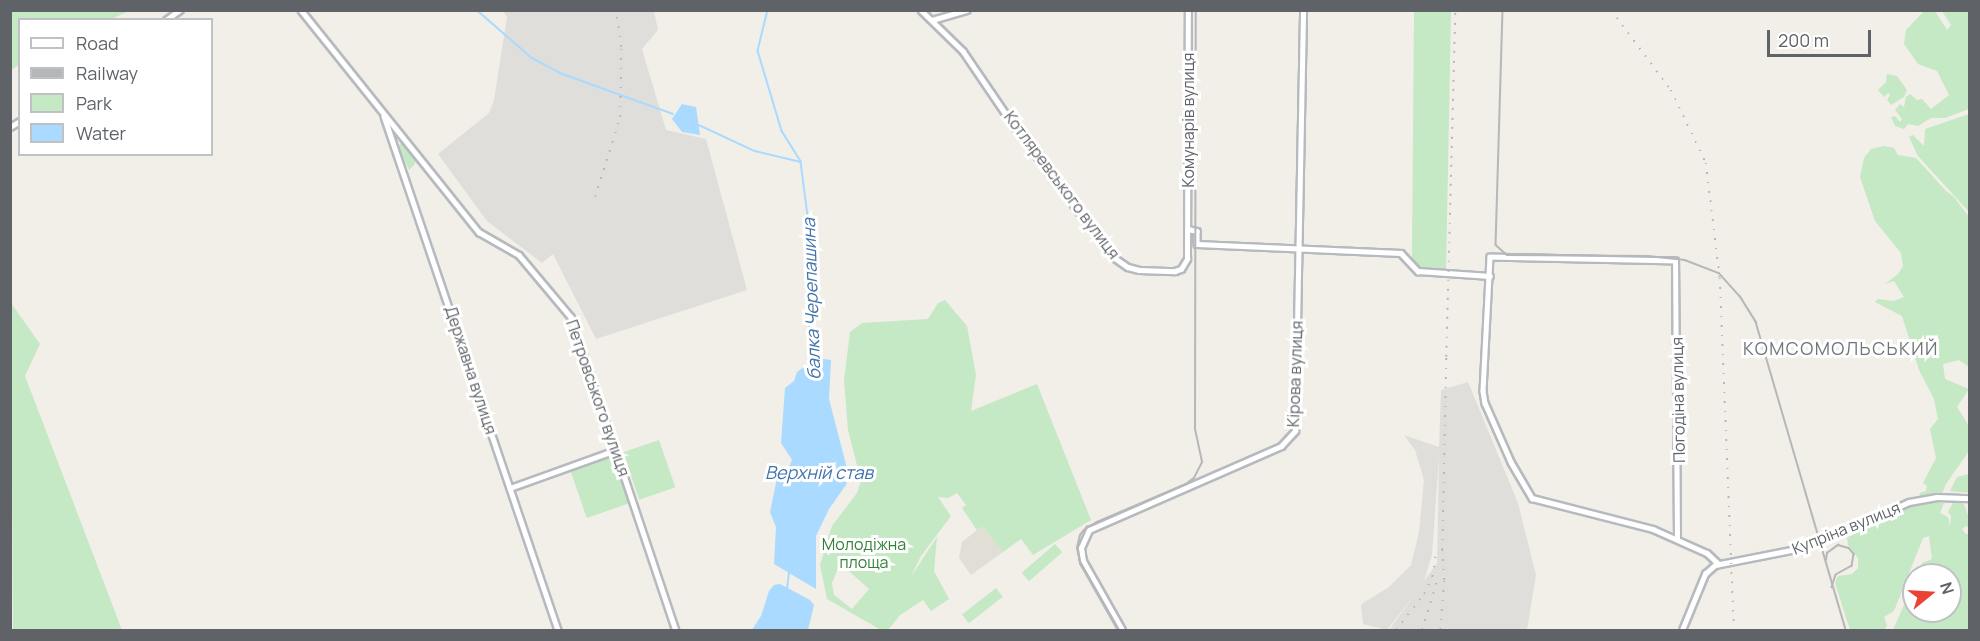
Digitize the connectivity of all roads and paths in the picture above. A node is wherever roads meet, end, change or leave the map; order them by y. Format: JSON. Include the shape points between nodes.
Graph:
{"nodes":[{"id":1,"x":301,"y":10,"type":"edge"},
{"id":2,"x":921,"y":10,"type":"edge"},
{"id":3,"x":967,"y":10,"type":"edge"},
{"id":4,"x":1188,"y":10,"type":"edge"},
{"id":5,"x":1303,"y":10,"type":"edge"},
{"id":6,"x":932,"y":20,"type":"junction"},
{"id":7,"x":382,"y":111,"type":"junction"},
{"id":8,"x":1188,"y":229,"type":"junction"},
{"id":9,"x":1299,"y":247,"type":"junction"},
{"id":10,"x":1490,"y":276,"type":"junction"},
{"id":11,"x":616,"y":450,"type":"junction"},
{"id":12,"x":510,"y":488,"type":"junction"},
{"id":13,"x":1970,"y":498,"type":"edge"},
{"id":14,"x":1677,"y":539,"type":"junction"},
{"id":15,"x":1719,"y":564,"type":"junction"},
{"id":16,"x":558,"y":630,"type":"edge"},
{"id":17,"x":676,"y":630,"type":"edge"},
{"id":18,"x":1122,"y":630,"type":"edge"},
{"id":19,"x":1682,"y":630,"type":"edge"}],
"edges":[{"from":1,"to":7,"type":"main road","name":"Петровського вулиця"},
{"from":2,"to":6,"type":"main road","name":"Котляревського вулиця"},
{"from":3,"to":6,"type":"main road"},
{"from":4,"to":8,"type":"main road","name":"Комунарів вулиця"},
{"from":5,"to":9,"type":"main road","name":"Кірова вулиця"},
{"from":6,"to":8,"type":"main road","name":"Котляревського вулиця","via":[[963,51],[1112,256],[1139,270],[1174,271],[1187,262]]},
{"from":7,"to":11,"type":"main road","name":"Петровського вулиця","via":[[479,232],[519,255],[566,310],[583,348]]},
{"from":7,"to":12,"type":"main road","name":"Державна вулиця"},
{"from":8,"to":9,"type":"main road","via":[[1197,231],[1197,244]]},
{"from":9,"to":10,"type":"main road","via":[[1401,253],[1418,271]]},
{"from":9,"to":18,"type":"main road","name":"Кірова вулиця","via":[[1295,432],[1281,446],[1089,530],[1081,548],[1083,561]]},
{"from":10,"to":14,"type":"main road","via":[[1485,403],[1529,494],[1536,500],[1620,519]]},
{"from":10,"to":14,"type":"main road","name":"Погодіна вулиця","via":[[1490,257],[1675,261]]},
{"from":11,"to":12,"type":"main road"},
{"from":11,"to":17,"type":"main road","name":"Петровського вулиця"},
{"from":12,"to":16,"type":"main road","name":"Державна вулиця"},
{"from":13,"to":15,"type":"main road","name":"Купріна вулиця","via":[[1937,497],[1909,502],[1807,547]]},
{"from":14,"to":15,"type":"main road"},
{"from":15,"to":19,"type":"main road","via":[[1705,574]]}]}
